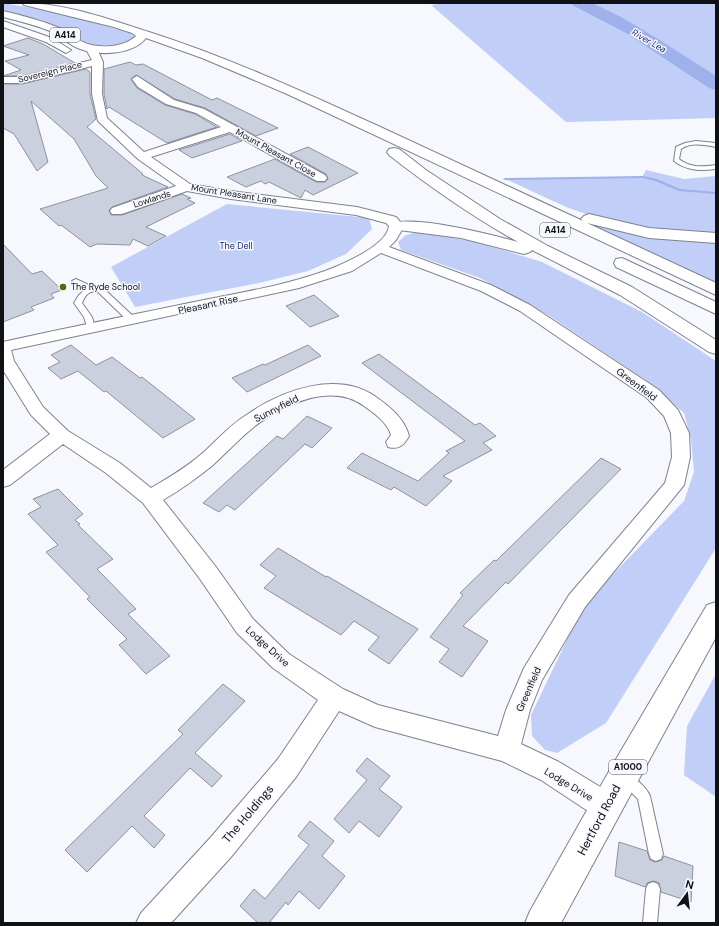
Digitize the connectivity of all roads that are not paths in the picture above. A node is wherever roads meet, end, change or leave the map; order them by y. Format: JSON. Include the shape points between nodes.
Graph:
{"nodes":[{"id":1,"x":27,"y":3,"type":"edge"},
{"id":2,"x":3,"y":14,"type":"edge"},
{"id":3,"x":3,"y":24,"type":"edge"},
{"id":4,"x":25,"y":31,"type":"junction"},
{"id":5,"x":136,"y":31,"type":"junction"},
{"id":6,"x":10,"y":36,"type":"dead end"},
{"id":7,"x":122,"y":47,"type":"junction"},
{"id":8,"x":66,"y":50,"type":"dead end"},
{"id":9,"x":96,"y":57,"type":"junction"},
{"id":10,"x":137,"y":79,"type":"dead end"},
{"id":11,"x":3,"y":80,"type":"edge"},
{"id":12,"x":231,"y":128,"type":"junction"},
{"id":13,"x":716,"y":145,"type":"edge"},
{"id":14,"x":394,"y":152,"type":"junction"},
{"id":15,"x":142,"y":156,"type":"junction"},
{"id":16,"x":716,"y":167,"type":"edge"},
{"id":17,"x":321,"y":178,"type":"dead end"},
{"id":18,"x":186,"y":187,"type":"junction"},
{"id":19,"x":534,"y":204,"type":"junction"},
{"id":20,"x":117,"y":211,"type":"dead end"},
{"id":21,"x":397,"y":226,"type":"junction"},
{"id":22,"x":716,"y":238,"type":"edge"},
{"id":23,"x":380,"y":248,"type":"junction"},
{"id":24,"x":594,"y":249,"type":"dead end"},
{"id":25,"x":609,"y":256,"type":"dead end"},
{"id":26,"x":570,"y":263,"type":"junction"},
{"id":27,"x":76,"y":281,"type":"dead end"},
{"id":28,"x":90,"y":288,"type":"junction"},
{"id":29,"x":716,"y":290,"type":"edge"},
{"id":30,"x":716,"y":309,"type":"edge"},
{"id":31,"x":132,"y":320,"type":"junction"},
{"id":32,"x":91,"y":328,"type":"junction"},
{"id":33,"x":3,"y":348,"type":"edge"},
{"id":34,"x":716,"y":348,"type":"edge"},
{"id":35,"x":62,"y":435,"type":"junction"},
{"id":36,"x":395,"y":442,"type":"dead end"},
{"id":37,"x":3,"y":480,"type":"edge"},
{"id":38,"x":150,"y":498,"type":"junction"},
{"id":39,"x":716,"y":613,"type":"edge"},
{"id":40,"x":334,"y":697,"type":"junction"},
{"id":41,"x":506,"y":750,"type":"junction"},
{"id":42,"x":623,"y":776,"type":"junction"},
{"id":43,"x":607,"y":807,"type":"junction"},
{"id":44,"x":656,"y":854,"type":"dead end"},
{"id":45,"x":653,"y":889,"type":"dead end"},
{"id":46,"x":151,"y":923,"type":"edge"},
{"id":47,"x":542,"y":923,"type":"edge"},
{"id":48,"x":650,"y":923,"type":"edge"}],
"edges":[{"from":1,"to":5,"type":"main road","number":"A414"},
{"from":2,"to":9,"type":"main road","number":"A414","via":[[54,30]]},
{"from":3,"to":4,"type":"street"},
{"from":4,"to":6,"type":"street"},
{"from":4,"to":8,"type":"street"},
{"from":5,"to":7,"type":"main road","via":[[142,36],[141,39]]},
{"from":5,"to":19,"type":"main road","number":"A414","via":[[251,72]]},
{"from":7,"to":9,"type":"main road","number":"A414"},
{"from":7,"to":14,"type":"main road","number":"A414","via":[[165,48],[217,68]]},
{"from":9,"to":11,"type":"street","name":"Sovereign Place","via":[[82,64],[16,81]]},
{"from":9,"to":15,"type":"street","name":"Mount Pleasant Lane","via":[[97,94],[102,119]]},
{"from":10,"to":12,"type":"street","name":"Mount Pleasant Close","via":[[142,85],[170,102],[200,111]]},
{"from":12,"to":15,"type":"street","name":"Mount Pleasant Close"},
{"from":12,"to":17,"type":"street","name":"Mount Pleasant Close"},
{"from":13,"to":16,"type":"lane","via":[[682,145],[678,148],[676,160],[691,168]]},
{"from":14,"to":24,"type":"main road","number":"A414"},
{"from":14,"to":26,"type":"main road","number":"A414","via":[[494,222]]},
{"from":15,"to":18,"type":"street","name":"Mount Pleasant Lane"},
{"from":18,"to":20,"type":"street","name":"Lowlands"},
{"from":18,"to":21,"type":"street","name":"Mount Pleasant Lane","via":[[373,214],[391,220]]},
{"from":19,"to":22,"type":"main road","number":"A414","via":[[649,233]]},
{"from":19,"to":29,"type":"main road","number":"A414"},
{"from":21,"to":23,"type":"street","name":"Pleasant Rise","via":[[395,232]]},
{"from":21,"to":26,"type":"main road","via":[[453,231],[495,240]]},
{"from":23,"to":31,"type":"street","name":"Pleasant Rise","via":[[351,265],[310,281]]},
{"from":23,"to":41,"type":"street","name":"Greenfield","via":[[486,288],[525,308],[653,394],[672,414],[680,433],[681,457],[674,485],[577,600],[532,676]]},
{"from":25,"to":30,"type":"main road"},
{"from":26,"to":34,"type":"main road","number":"A414","via":[[646,303]]},
{"from":27,"to":28,"type":"lane"},
{"from":28,"to":31,"type":"lane","via":[[99,289]]},
{"from":28,"to":32,"type":"lane","via":[[78,303],[88,317]]},
{"from":31,"to":32,"type":"street","name":"Pleasant Rise"},
{"from":32,"to":33,"type":"street","name":"Pleasant Rise"},
{"from":33,"to":35,"type":"street","name":"Lodge Drive","via":[[6,361],[37,411]]},
{"from":35,"to":37,"type":"street"},
{"from":35,"to":38,"type":"street","name":"Lodge Drive","via":[[113,468]]},
{"from":36,"to":38,"type":"street","name":"Sunnyfield","via":[[400,436],[399,429],[369,399],[345,390],[317,391],[290,399],[256,417],[175,484]]},
{"from":38,"to":40,"type":"street","name":"Lodge Drive","via":[[245,626],[281,661]]},
{"from":39,"to":42,"type":"main road","name":"Hertford Road","number":"A1000"},
{"from":40,"to":41,"type":"street","name":"Lodge Drive","via":[[375,716]]},
{"from":40,"to":46,"type":"street","name":"The Holdings","via":[[287,768]]},
{"from":41,"to":43,"type":"street","name":"Lodge Drive","via":[[550,771]]},
{"from":42,"to":43,"type":"main road","name":"Hertford Road","number":"A1000"},
{"from":42,"to":44,"type":"lane","via":[[644,796]]},
{"from":43,"to":47,"type":"main road","name":"Hertford Road","number":"A1000"},
{"from":45,"to":48,"type":"lane"}]}
